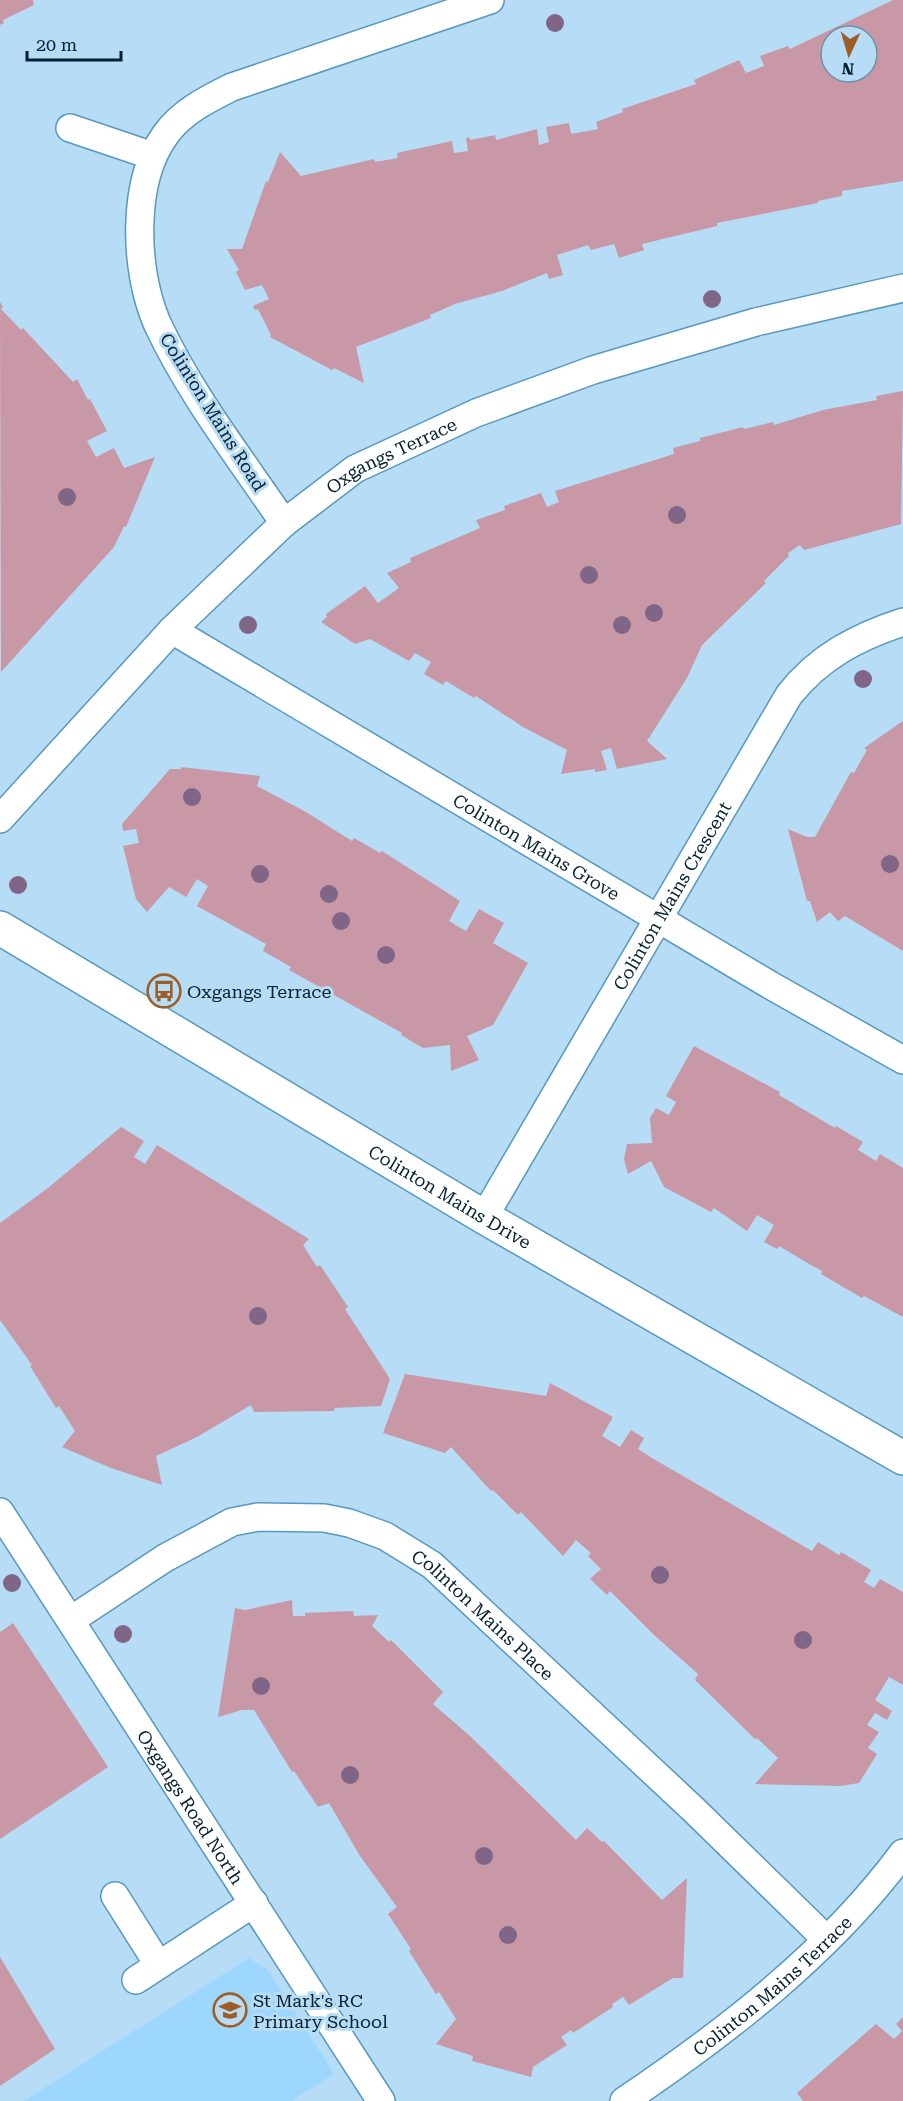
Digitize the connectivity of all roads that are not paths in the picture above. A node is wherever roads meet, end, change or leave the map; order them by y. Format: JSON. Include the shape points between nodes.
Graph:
{"nodes":[{"id":1,"x":490,"y":0,"type":"edge"},
{"id":2,"x":70,"y":128,"type":"dead end"},
{"id":3,"x":153,"y":156,"type":"junction"},
{"id":4,"x":903,"y":288,"type":"edge"},
{"id":5,"x":284,"y":523,"type":"junction"},
{"id":6,"x":903,"y":622,"type":"edge"},
{"id":7,"x":172,"y":630,"type":"junction"},
{"id":8,"x":0,"y":819,"type":"edge"},
{"id":9,"x":658,"y":917,"type":"junction"},
{"id":10,"x":0,"y":928,"type":"edge"},
{"id":11,"x":903,"y":1060,"type":"edge"},
{"id":12,"x":484,"y":1217,"type":"junction"},
{"id":13,"x":903,"y":1458,"type":"edge"},
{"id":14,"x":0,"y":1512,"type":"edge"},
{"id":15,"x":71,"y":1620,"type":"junction"},
{"id":16,"x":903,"y":1853,"type":"edge"},
{"id":17,"x":115,"y":1896,"type":"dead end"},
{"id":18,"x":255,"y":1903,"type":"junction"},
{"id":19,"x":826,"y":1939,"type":"junction"},
{"id":20,"x":158,"y":1964,"type":"junction"},
{"id":21,"x":136,"y":1980,"type":"dead end"},
{"id":22,"x":381,"y":2101,"type":"edge"},
{"id":23,"x":624,"y":2101,"type":"edge"}],
"edges":[{"from":1,"to":3,"type":"street","name":"Colinton Mains Road","via":[[232,87],[200,103],[176,123]]},
{"from":2,"to":3,"type":"street"},
{"from":3,"to":5,"type":"street","name":"Colinton Mains Road","via":[[145,176],[140,228],[148,296],[157,321],[208,411]]},
{"from":4,"to":5,"type":"street","name":"Oxgangs Terrace","via":[[846,299],[674,345],[524,393],[355,469]]},
{"from":5,"to":7,"type":"street","name":"Oxgangs Terrace"},
{"from":6,"to":9,"type":"street","name":"Colinton Mains Crescent","via":[[870,633],[836,651],[802,678],[749,760]]},
{"from":7,"to":8,"type":"street","name":"Oxgangs Terrace"},
{"from":7,"to":9,"type":"street","name":"Colinton Mains Grove"},
{"from":9,"to":11,"type":"street","name":"Colinton Mains Grove"},
{"from":9,"to":12,"type":"street","name":"Colinton Mains Crescent"},
{"from":10,"to":12,"type":"street","name":"Colinton Mains Drive"},
{"from":12,"to":13,"type":"street","name":"Colinton Mains Drive"},
{"from":14,"to":15,"type":"street","name":"Oxgangs Road North"},
{"from":15,"to":18,"type":"street","name":"Oxgangs Road North"},
{"from":15,"to":19,"type":"street","name":"Colinton Mains Place","via":[[165,1558],[232,1522],[258,1517],[324,1518],[385,1536],[432,1564]]},
{"from":16,"to":19,"type":"street","name":"Colinton Mains Terrace"},
{"from":17,"to":20,"type":"street"},
{"from":18,"to":20,"type":"street"},
{"from":18,"to":22,"type":"street","name":"Oxgangs Road North"},
{"from":19,"to":23,"type":"street","name":"Colinton Mains Terrace","via":[[749,2011]]},
{"from":20,"to":21,"type":"street"}]}
